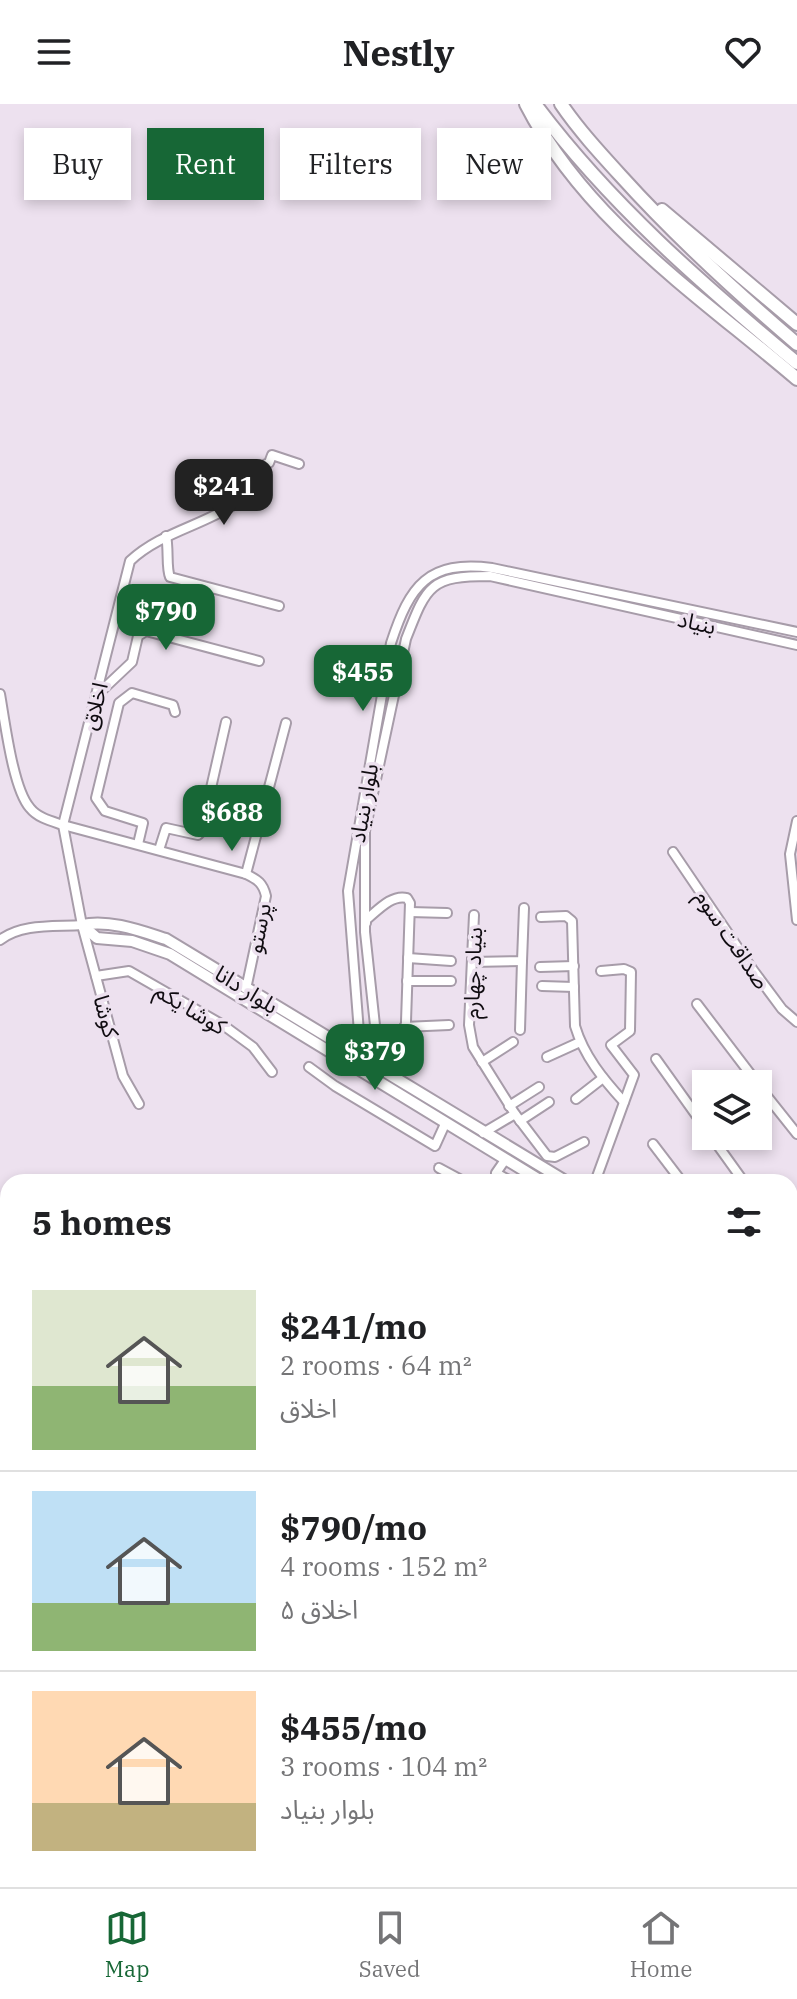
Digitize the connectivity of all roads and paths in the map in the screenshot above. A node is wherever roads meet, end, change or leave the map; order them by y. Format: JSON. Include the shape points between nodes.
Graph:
{"nodes":[{"id":1,"x":526,"y":104,"type":"edge"},
{"id":2,"x":535,"y":104,"type":"edge"},
{"id":3,"x":561,"y":104,"type":"edge"},
{"id":4,"x":623,"y":178,"type":"junction"},
{"id":5,"x":797,"y":324,"type":"edge"},
{"id":6,"x":797,"y":344,"type":"edge"},
{"id":7,"x":797,"y":363,"type":"edge"},
{"id":8,"x":797,"y":379,"type":"edge"},
{"id":9,"x":299,"y":464,"type":"dead end"},
{"id":10,"x":166,"y":536,"type":"junction"},
{"id":11,"x":597,"y":596,"type":"junction"},
{"id":12,"x":279,"y":606,"type":"dead end"},
{"id":13,"x":797,"y":632,"type":"edge"},
{"id":14,"x":797,"y":645,"type":"edge"},
{"id":15,"x":259,"y":661,"type":"dead end"},
{"id":16,"x":0,"y":694,"type":"edge"},
{"id":17,"x":96,"y":695,"type":"junction"},
{"id":18,"x":175,"y":712,"type":"dead end"},
{"id":19,"x":226,"y":722,"type":"dead end"},
{"id":20,"x":286,"y":723,"type":"dead end"},
{"id":21,"x":797,"y":821,"type":"edge"},
{"id":22,"x":63,"y":825,"type":"junction"},
{"id":23,"x":138,"y":844,"type":"junction"},
{"id":24,"x":159,"y":850,"type":"junction"},
{"id":25,"x":673,"y":852,"type":"dead end"},
{"id":26,"x":246,"y":874,"type":"junction"},
{"id":27,"x":524,"y":908,"type":"dead end"},
{"id":28,"x":410,"y":912,"type":"junction"},
{"id":29,"x":447,"y":913,"type":"dead end"},
{"id":30,"x":474,"y":915,"type":"dead end"},
{"id":31,"x":541,"y":917,"type":"dead end"},
{"id":32,"x":797,"y":920,"type":"edge"},
{"id":33,"x":82,"y":925,"type":"junction"},
{"id":34,"x":365,"y":932,"type":"junction"},
{"id":35,"x":0,"y":940,"type":"edge"},
{"id":36,"x":408,"y":958,"type":"junction"},
{"id":37,"x":451,"y":961,"type":"dead end"},
{"id":38,"x":522,"y":961,"type":"junction"},
{"id":39,"x":472,"y":962,"type":"junction"},
{"id":40,"x":574,"y":966,"type":"junction"},
{"id":41,"x":540,"y":967,"type":"dead end"},
{"id":42,"x":601,"y":971,"type":"dead end"},
{"id":43,"x":96,"y":976,"type":"junction"},
{"id":44,"x":407,"y":981,"type":"junction"},
{"id":45,"x":451,"y":981,"type":"dead end"},
{"id":46,"x":542,"y":986,"type":"dead end"},
{"id":47,"x":574,"y":987,"type":"junction"},
{"id":48,"x":246,"y":989,"type":"junction"},
{"id":49,"x":697,"y":1004,"type":"dead end"},
{"id":50,"x":797,"y":1022,"type":"edge"},
{"id":51,"x":449,"y":1025,"type":"dead end"},
{"id":52,"x":404,"y":1027,"type":"junction"},
{"id":53,"x":520,"y":1030,"type":"dead end"},
{"id":54,"x":513,"y":1042,"type":"dead end"},
{"id":55,"x":580,"y":1042,"type":"junction"},
{"id":56,"x":405,"y":1051,"type":"dead end"},
{"id":57,"x":547,"y":1057,"type":"dead end"},
{"id":58,"x":656,"y":1059,"type":"dead end"},
{"id":59,"x":482,"y":1062,"type":"junction"},
{"id":60,"x":359,"y":1063,"type":"junction"},
{"id":61,"x":309,"y":1067,"type":"dead end"},
{"id":62,"x":747,"y":1070,"type":"edge"},
{"id":63,"x":272,"y":1072,"type":"dead end"},
{"id":64,"x":379,"y":1076,"type":"junction"},
{"id":65,"x":603,"y":1078,"type":"junction"},
{"id":66,"x":539,"y":1087,"type":"dead end"},
{"id":67,"x":576,"y":1099,"type":"dead end"},
{"id":68,"x":549,"y":1102,"type":"dead end"},
{"id":69,"x":624,"y":1102,"type":"junction"},
{"id":70,"x":772,"y":1102,"type":"edge"},
{"id":71,"x":139,"y":1104,"type":"dead end"},
{"id":72,"x":509,"y":1106,"type":"junction"},
{"id":73,"x":692,"y":1109,"type":"edge"},
{"id":74,"x":517,"y":1118,"type":"junction"},
{"id":75,"x":445,"y":1124,"type":"junction"},
{"id":76,"x":483,"y":1133,"type":"junction"},
{"id":77,"x":797,"y":1134,"type":"edge"},
{"id":78,"x":584,"y":1142,"type":"dead end"},
{"id":79,"x":653,"y":1144,"type":"dead end"},
{"id":80,"x":721,"y":1150,"type":"edge"},
{"id":81,"x":505,"y":1160,"type":"junction"},
{"id":82,"x":439,"y":1168,"type":"dead end"},
{"id":83,"x":450,"y":1174,"type":"edge"},
{"id":84,"x":498,"y":1174,"type":"edge"},
{"id":85,"x":529,"y":1174,"type":"edge"},
{"id":86,"x":553,"y":1174,"type":"edge"},
{"id":87,"x":598,"y":1174,"type":"edge"},
{"id":88,"x":676,"y":1174,"type":"edge"},
{"id":89,"x":738,"y":1174,"type":"edge"}],
"edges":[{"from":1,"to":8,"type":"main road","via":[[539,129],[607,215],[675,281]]},
{"from":2,"to":7,"type":"main road","via":[[613,198],[715,295]]},
{"from":3,"to":4,"type":"main road"},
{"from":4,"to":5,"type":"main road"},
{"from":4,"to":6,"type":"main road","via":[[723,281]]},
{"from":9,"to":10,"type":"street","name":"اخلاق","via":[[272,455],[235,504]]},
{"from":10,"to":12,"type":"street","via":[[170,577]]},
{"from":10,"to":17,"type":"street","name":"اخلاق","via":[[130,561]]},
{"from":11,"to":13,"type":"street"},
{"from":11,"to":14,"type":"street","name":"بنیاد"},
{"from":11,"to":34,"type":"street","name":"بلوار بنیاد","via":[[490,576],[455,576],[432,586],[406,639],[365,831]]},
{"from":11,"to":60,"type":"street","name":"بلوار بنیاد","via":[[465,565],[443,568],[427,580],[400,616],[348,891]]},
{"from":15,"to":17,"type":"street","via":[[146,631],[138,636],[129,666]]},
{"from":16,"to":22,"type":"street","name":"پرستو","via":[[24,800],[38,815]]},
{"from":17,"to":22,"type":"street","name":"اخلاق"},
{"from":18,"to":23,"type":"street","via":[[173,705],[132,693],[119,703],[96,798],[105,811],[143,823]]},
{"from":19,"to":24,"type":"street","via":[[201,832],[166,828]]},
{"from":20,"to":26,"type":"street"},
{"from":21,"to":32,"type":"street","via":[[790,854]]},
{"from":22,"to":23,"type":"street","name":"پرستو"},
{"from":22,"to":33,"type":"street"},
{"from":23,"to":24,"type":"street","name":"پرستو"},
{"from":24,"to":26,"type":"street","name":"پرستو"},
{"from":25,"to":50,"type":"street","name":"صداقت سوم","via":[[753,970]]},
{"from":26,"to":48,"type":"street","name":"پرستو","via":[[258,880],[266,896]]},
{"from":27,"to":38,"type":"street"},
{"from":28,"to":29,"type":"street"},
{"from":28,"to":34,"type":"street","via":[[407,898],[392,899],[366,920]]},
{"from":28,"to":36,"type":"street"},
{"from":30,"to":39,"type":"street","name":"بنیاد چهارم"},
{"from":31,"to":40,"type":"street","via":[[566,916],[572,921]]},
{"from":33,"to":35,"type":"street","via":[[31,928]]},
{"from":33,"to":43,"type":"street","name":"کوشا"},
{"from":33,"to":48,"type":"street","name":"بلوار دانا","via":[[137,930],[166,939]]},
{"from":33,"to":60,"type":"street","name":"بلوار دانا","via":[[97,938],[144,944],[170,954]]},
{"from":34,"to":64,"type":"street","name":"بلوار بنیاد"},
{"from":36,"to":37,"type":"street"},
{"from":36,"to":44,"type":"street"},
{"from":38,"to":39,"type":"street"},
{"from":38,"to":53,"type":"street"},
{"from":39,"to":59,"type":"street","name":"بنیاد چهارم","via":[[469,1025]]},
{"from":40,"to":41,"type":"street"},
{"from":40,"to":47,"type":"street"},
{"from":42,"to":69,"type":"street","via":[[629,970],[632,976],[630,1031],[611,1045],[634,1075]]},
{"from":43,"to":63,"type":"street","name":"کوشا یکم","via":[[129,971],[223,1025],[253,1047]]},
{"from":43,"to":71,"type":"street","name":"کوشا","via":[[123,1076]]},
{"from":44,"to":45,"type":"street"},
{"from":44,"to":52,"type":"street"},
{"from":46,"to":47,"type":"street"},
{"from":47,"to":55,"type":"street"},
{"from":48,"to":60,"type":"street","name":"بلوار دانا"},
{"from":49,"to":62,"type":"street"},
{"from":51,"to":52,"type":"street"},
{"from":52,"to":56,"type":"street"},
{"from":54,"to":59,"type":"street"},
{"from":55,"to":57,"type":"street"},
{"from":55,"to":65,"type":"street"},
{"from":58,"to":73,"type":"street"},
{"from":59,"to":72,"type":"street","name":"بنیاد چهارم"},
{"from":60,"to":64,"type":"street","name":"بلوار دانا"},
{"from":61,"to":75,"type":"street","via":[[435,1146]]},
{"from":64,"to":75,"type":"street","name":"بلوار دانا"},
{"from":64,"to":76,"type":"street","name":"بلوار دانا"},
{"from":65,"to":67,"type":"street"},
{"from":65,"to":69,"type":"street"},
{"from":66,"to":72,"type":"street"},
{"from":68,"to":74,"type":"street"},
{"from":69,"to":87,"type":"street"},
{"from":70,"to":77,"type":"street"},
{"from":72,"to":74,"type":"street","name":"بنیاد چهارم"},
{"from":74,"to":76,"type":"street"},
{"from":74,"to":78,"type":"street","name":"بنیاد چهارم","via":[[550,1157]]},
{"from":75,"to":81,"type":"street","name":"بلوار دانا"},
{"from":76,"to":86,"type":"street","name":"بلوار دانا"},
{"from":79,"to":88,"type":"street"},
{"from":80,"to":89,"type":"street"},
{"from":81,"to":84,"type":"street"},
{"from":81,"to":85,"type":"street","name":"بلوار دانا"},
{"from":82,"to":83,"type":"street"}]}
